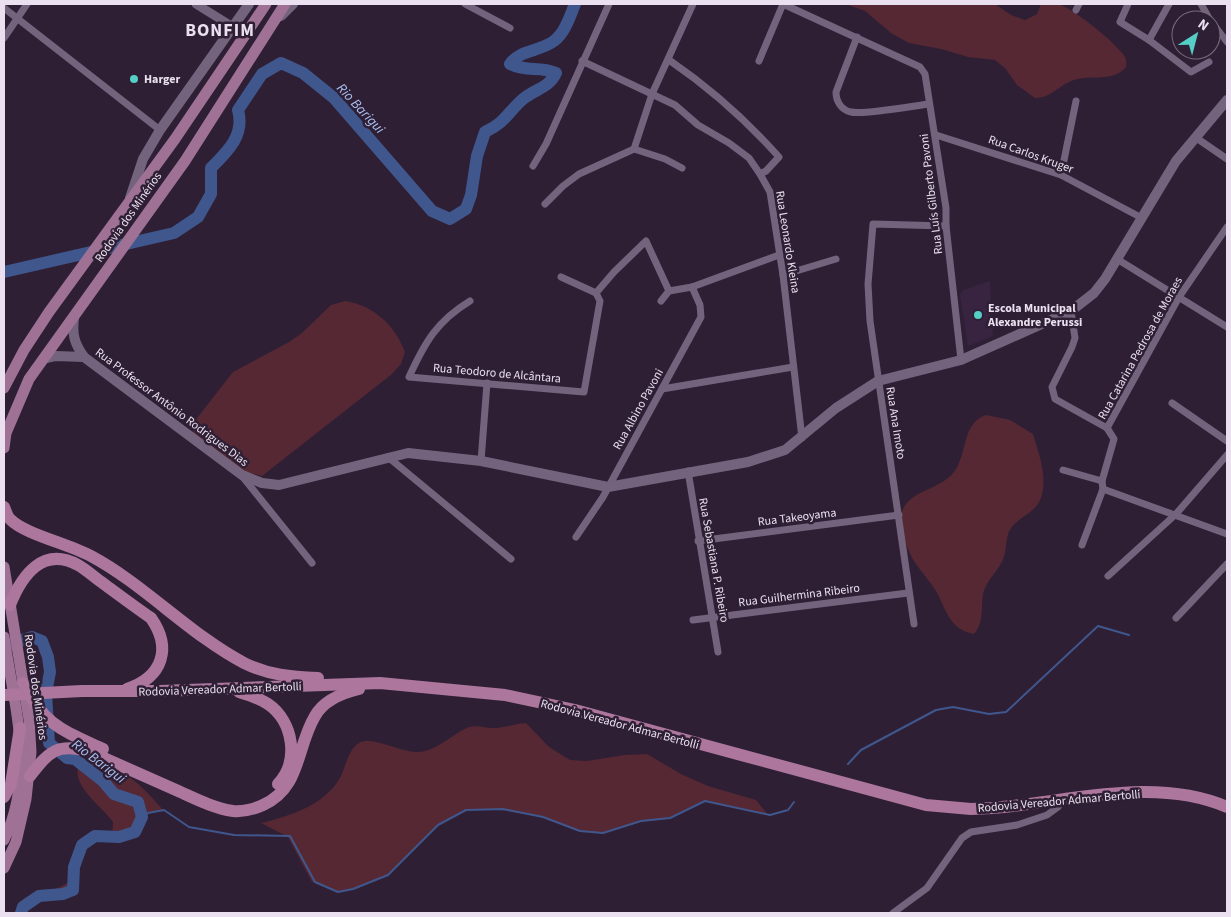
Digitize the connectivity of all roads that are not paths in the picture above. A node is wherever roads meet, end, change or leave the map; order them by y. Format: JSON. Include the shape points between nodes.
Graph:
{"nodes":[{"id":1,"x":27,"y":4,"type":"edge"},
{"id":2,"x":196,"y":4,"type":"edge"},
{"id":3,"x":248,"y":4,"type":"edge"},
{"id":4,"x":266,"y":4,"type":"edge"},
{"id":5,"x":284,"y":4,"type":"edge"},
{"id":6,"x":293,"y":4,"type":"edge"},
{"id":7,"x":465,"y":4,"type":"edge"},
{"id":8,"x":610,"y":4,"type":"edge"},
{"id":9,"x":693,"y":4,"type":"edge"},
{"id":10,"x":783,"y":4,"type":"edge"},
{"id":11,"x":1128,"y":4,"type":"edge"},
{"id":12,"x":1169,"y":4,"type":"edge"},
{"id":13,"x":4,"y":8,"type":"edge"},
{"id":14,"x":17,"y":19,"type":"junction"},
{"id":15,"x":232,"y":27,"type":"junction"},
{"id":16,"x":510,"y":28,"type":"dead end"},
{"id":17,"x":262,"y":37,"type":"junction"},
{"id":18,"x":857,"y":37,"type":"junction"},
{"id":19,"x":4,"y":38,"type":"edge"},
{"id":20,"x":1150,"y":40,"type":"junction"},
{"id":21,"x":669,"y":60,"type":"junction"},
{"id":22,"x":582,"y":61,"type":"junction"},
{"id":23,"x":759,"y":61,"type":"dead end"},
{"id":24,"x":1209,"y":62,"type":"dead end"},
{"id":25,"x":652,"y":94,"type":"junction"},
{"id":26,"x":1227,"y":100,"type":"edge"},
{"id":27,"x":1076,"y":101,"type":"dead end"},
{"id":28,"x":929,"y":104,"type":"junction"},
{"id":29,"x":160,"y":130,"type":"junction"},
{"id":30,"x":936,"y":134,"type":"junction"},
{"id":31,"x":1195,"y":138,"type":"junction"},
{"id":32,"x":634,"y":149,"type":"junction"},
{"id":33,"x":1227,"y":159,"type":"edge"},
{"id":34,"x":533,"y":166,"type":"dead end"},
{"id":35,"x":682,"y":168,"type":"dead end"},
{"id":36,"x":760,"y":174,"type":"junction"},
{"id":37,"x":1061,"y":175,"type":"junction"},
{"id":38,"x":129,"y":199,"type":"junction"},
{"id":39,"x":545,"y":204,"type":"dead end"},
{"id":40,"x":1140,"y":218,"type":"junction"},
{"id":41,"x":946,"y":226,"type":"junction"},
{"id":42,"x":1227,"y":227,"type":"edge"},
{"id":43,"x":779,"y":255,"type":"junction"},
{"id":44,"x":836,"y":259,"type":"dead end"},
{"id":45,"x":1117,"y":259,"type":"junction"},
{"id":46,"x":783,"y":275,"type":"junction"},
{"id":47,"x":561,"y":277,"type":"dead end"},
{"id":48,"x":692,"y":287,"type":"junction"},
{"id":49,"x":669,"y":291,"type":"junction"},
{"id":50,"x":596,"y":292,"type":"junction"},
{"id":51,"x":1179,"y":297,"type":"junction"},
{"id":52,"x":470,"y":301,"type":"dead end"},
{"id":53,"x":661,"y":301,"type":"dead end"},
{"id":54,"x":1072,"y":311,"type":"junction"},
{"id":55,"x":74,"y":318,"type":"junction"},
{"id":56,"x":1226,"y":323,"type":"edge"},
{"id":57,"x":84,"y":357,"type":"junction"},
{"id":58,"x":42,"y":359,"type":"junction"},
{"id":59,"x":961,"y":360,"type":"junction"},
{"id":60,"x":793,"y":367,"type":"junction"},
{"id":61,"x":878,"y":381,"type":"junction"},
{"id":62,"x":487,"y":383,"type":"junction"},
{"id":63,"x":4,"y":388,"type":"edge"},
{"id":64,"x":662,"y":389,"type":"junction"},
{"id":65,"x":1172,"y":403,"type":"dead end"},
{"id":66,"x":1107,"y":428,"type":"junction"},
{"id":67,"x":802,"y":438,"type":"junction"},
{"id":68,"x":1227,"y":441,"type":"edge"},
{"id":69,"x":4,"y":448,"type":"edge"},
{"id":70,"x":1227,"y":455,"type":"edge"},
{"id":71,"x":388,"y":456,"type":"junction"},
{"id":72,"x":481,"y":461,"type":"junction"},
{"id":73,"x":1063,"y":470,"type":"dead end"},
{"id":74,"x":688,"y":471,"type":"junction"},
{"id":75,"x":242,"y":475,"type":"junction"},
{"id":76,"x":1102,"y":485,"type":"junction"},
{"id":77,"x":608,"y":486,"type":"junction"},
{"id":78,"x":4,"y":506,"type":"edge"},
{"id":79,"x":1176,"y":514,"type":"junction"},
{"id":80,"x":899,"y":515,"type":"junction"},
{"id":81,"x":1227,"y":534,"type":"edge"},
{"id":82,"x":576,"y":537,"type":"dead end"},
{"id":83,"x":698,"y":541,"type":"junction"},
{"id":84,"x":1082,"y":545,"type":"dead end"},
{"id":85,"x":511,"y":559,"type":"dead end"},
{"id":86,"x":312,"y":563,"type":"dead end"},
{"id":87,"x":1227,"y":564,"type":"edge"},
{"id":88,"x":4,"y":567,"type":"edge"},
{"id":89,"x":1108,"y":576,"type":"dead end"},
{"id":90,"x":908,"y":593,"type":"junction"},
{"id":91,"x":10,"y":609,"type":"junction"},
{"id":92,"x":714,"y":618,"type":"junction"},
{"id":93,"x":1176,"y":618,"type":"dead end"},
{"id":94,"x":693,"y":620,"type":"dead end"},
{"id":95,"x":914,"y":624,"type":"dead end"},
{"id":96,"x":4,"y":637,"type":"edge"},
{"id":97,"x":718,"y":652,"type":"dead end"},
{"id":98,"x":23,"y":683,"type":"junction"},
{"id":99,"x":380,"y":683,"type":"junction"},
{"id":100,"x":230,"y":689,"type":"junction"},
{"id":101,"x":118,"y":692,"type":"junction"},
{"id":102,"x":4,"y":695,"type":"edge"},
{"id":103,"x":20,"y":728,"type":"junction"},
{"id":104,"x":30,"y":776,"type":"junction"},
{"id":105,"x":4,"y":797,"type":"edge"},
{"id":106,"x":1061,"y":800,"type":"junction"},
{"id":107,"x":1227,"y":807,"type":"edge"},
{"id":108,"x":4,"y":840,"type":"edge"},
{"id":109,"x":4,"y":868,"type":"edge"},
{"id":110,"x":893,"y":913,"type":"edge"}],
"edges":[{"from":1,"to":14,"type":"street"},
{"from":2,"to":15,"type":"street"},
{"from":3,"to":15,"type":"main road"},
{"from":4,"to":38,"type":"main road","name":"Rodovia dos Minérios"},
{"from":5,"to":17,"type":"main road","name":"Rodovia dos Minérios"},
{"from":6,"to":17,"type":"main road"},
{"from":7,"to":16,"type":"street"},
{"from":8,"to":22,"type":"street"},
{"from":9,"to":21,"type":"street"},
{"from":10,"to":18,"type":"street"},
{"from":10,"to":23,"type":"street"},
{"from":11,"to":20,"type":"street","via":[[1120,22]]},
{"from":12,"to":20,"type":"street"},
{"from":13,"to":14,"type":"street"},
{"from":14,"to":19,"type":"street"},
{"from":14,"to":29,"type":"street"},
{"from":15,"to":29,"type":"main road"},
{"from":17,"to":55,"type":"main road","name":"Rodovia dos Minérios","via":[[185,161]]},
{"from":18,"to":28,"type":"street","name":"Rua Luís Gilberto Pavoni","via":[[920,67],[925,74]]},
{"from":18,"to":28,"type":"street","via":[[836,92],[841,107],[853,113]]},
{"from":20,"to":24,"type":"street","via":[[1191,72]]},
{"from":21,"to":25,"type":"street"},
{"from":21,"to":36,"type":"street","via":[[756,130],[779,157]]},
{"from":22,"to":25,"type":"street","name":"Rua Leonardo Kleina"},
{"from":22,"to":34,"type":"street"},
{"from":25,"to":32,"type":"street"},
{"from":25,"to":36,"type":"street","name":"Rua Leonardo Kleina","via":[[675,105],[698,125],[750,158]]},
{"from":26,"to":31,"type":"main road","name":"Rua Professor Antônio Rodrigues Dias"},
{"from":27,"to":37,"type":"street"},
{"from":28,"to":30,"type":"street","name":"Rua Luís Gilberto Pavoni"},
{"from":29,"to":38,"type":"main road","via":[[144,159]]},
{"from":30,"to":37,"type":"street","name":"Rua Carlos Kruger"},
{"from":30,"to":41,"type":"street","name":"Rua Luís Gilberto Pavoni"},
{"from":31,"to":33,"type":"street"},
{"from":31,"to":40,"type":"main road","name":"Rua Professor Antônio Rodrigues Dias","via":[[1176,160]]},
{"from":32,"to":35,"type":"street"},
{"from":32,"to":39,"type":"street","via":[[579,174]]},
{"from":36,"to":43,"type":"street","name":"Rua Leonardo Kleina","via":[[770,192]]},
{"from":37,"to":40,"type":"street","name":"Rua Carlos Kruger"},
{"from":38,"to":63,"type":"main road","name":"Rodovia dos Minérios","via":[[24,350]]},
{"from":40,"to":45,"type":"main road","name":"Rua Professor Antônio Rodrigues Dias"},
{"from":41,"to":59,"type":"street","name":"Rua Luís Gilberto Pavoni"},
{"from":41,"to":61,"type":"street","name":"Rua Ana Imoto","via":[[873,224],[868,284]]},
{"from":42,"to":51,"type":"street","name":"Rua Catarina Pedrosa de Moraes"},
{"from":43,"to":46,"type":"street","name":"Rua Leonardo Kleina"},
{"from":43,"to":48,"type":"street"},
{"from":44,"to":46,"type":"street"},
{"from":45,"to":51,"type":"street"},
{"from":45,"to":54,"type":"main road","name":"Rua Professor Antônio Rodrigues Dias","via":[[1094,293]]},
{"from":46,"to":60,"type":"street","name":"Rua Leonardo Kleina"},
{"from":47,"to":50,"type":"street"},
{"from":48,"to":49,"type":"street"},
{"from":48,"to":64,"type":"street","name":"Rua Albino Pavoni","via":[[700,305],[701,318]]},
{"from":49,"to":50,"type":"street","via":[[646,241]]},
{"from":49,"to":53,"type":"street"},
{"from":50,"to":62,"type":"street","name":"Rua Teodoro de Alcântara","via":[[600,301],[584,392]]},
{"from":51,"to":56,"type":"street"},
{"from":51,"to":66,"type":"street","name":"Rua Catarina Pedrosa de Moraes"},
{"from":52,"to":62,"type":"street","name":"Rua Teodoro de Alcântara","via":[[444,317],[422,349],[409,376]]},
{"from":54,"to":59,"type":"main road","name":"Rua Professor Antônio Rodrigues Dias"},
{"from":54,"to":66,"type":"street","via":[[1075,338],[1052,393],[1055,399]]},
{"from":55,"to":57,"type":"main road","name":"Rua Professor Antônio Rodrigues Dias","via":[[74,338]]},
{"from":55,"to":58,"type":"main road","name":"Rodovia dos Minérios"},
{"from":57,"to":58,"type":"main road","name":"Rua Professor Antônio Rodrigues Dias"},
{"from":57,"to":75,"type":"main road","name":"Rua Professor Antônio Rodrigues Dias"},
{"from":58,"to":69,"type":"main road","name":"Rodovia dos Minérios","via":[[29,379],[6,433]]},
{"from":59,"to":61,"type":"main road","name":"Rua Professor Antônio Rodrigues Dias"},
{"from":60,"to":64,"type":"street"},
{"from":60,"to":67,"type":"street","name":"Rua Leonardo Kleina"},
{"from":61,"to":67,"type":"main road","name":"Rua Professor Antônio Rodrigues Dias","via":[[836,408]]},
{"from":61,"to":80,"type":"street","name":"Rua Ana Imoto"},
{"from":62,"to":72,"type":"street"},
{"from":64,"to":77,"type":"street","name":"Rua Albino Pavoni"},
{"from":65,"to":68,"type":"street"},
{"from":66,"to":76,"type":"street","name":"Rua Catarina Pedrosa de Moraes","via":[[1114,439]]},
{"from":67,"to":74,"type":"main road","name":"Rua Professor Antônio Rodrigues Dias","via":[[767,457]]},
{"from":70,"to":79,"type":"street"},
{"from":71,"to":72,"type":"main road","name":"Rua Professor Antônio Rodrigues Dias","via":[[408,453]]},
{"from":71,"to":75,"type":"main road","name":"Rua Professor Antônio Rodrigues Dias","via":[[278,485]]},
{"from":71,"to":85,"type":"street"},
{"from":72,"to":77,"type":"main road","name":"Rua Professor Antônio Rodrigues Dias"},
{"from":73,"to":76,"type":"street"},
{"from":74,"to":77,"type":"main road","name":"Rua Professor Antônio Rodrigues Dias"},
{"from":74,"to":83,"type":"street","name":"Rua Sebastiana P. Ribeiro"},
{"from":75,"to":86,"type":"street"},
{"from":76,"to":79,"type":"street"},
{"from":76,"to":84,"type":"street","name":"Rua Catarina Pedrosa de Moraes"},
{"from":77,"to":82,"type":"street","name":"Rua Albino Pavoni"},
{"from":78,"to":99,"type":"highway","via":[[10,519],[23,529],[72,546],[97,559],[246,664],[281,676]]},
{"from":79,"to":81,"type":"street"},
{"from":79,"to":89,"type":"street"},
{"from":80,"to":83,"type":"street","name":"Rua Takeoyama"},
{"from":80,"to":90,"type":"street","name":"Rua Ana Imoto"},
{"from":83,"to":92,"type":"street","name":"Rua Sebastiana P. Ribeiro"},
{"from":87,"to":93,"type":"street"},
{"from":88,"to":91,"type":"main road","name":"Rodovia dos Minérios"},
{"from":90,"to":92,"type":"street","name":"Rua Guilhermina Ribeiro"},
{"from":90,"to":95,"type":"street","name":"Rua Ana Imoto"},
{"from":91,"to":98,"type":"main road","name":"Rodovia dos Minérios"},
{"from":91,"to":101,"type":"highway","via":[[18,584],[31,569],[44,561],[61,559],[78,565],[151,618],[162,641],[158,668],[139,685]]},
{"from":92,"to":94,"type":"street","name":"Rua Guilhermina Ribeiro"},
{"from":92,"to":97,"type":"street","name":"Rua Sebastiana P. Ribeiro"},
{"from":96,"to":103,"type":"main road","name":"Rodovia dos Minérios"},
{"from":98,"to":100,"type":"highway","via":[[46,718],[64,730],[214,799],[254,802],[270,793],[282,780],[292,752],[290,737],[281,717],[269,704]]},
{"from":98,"to":104,"type":"main road","name":"Rodovia dos Minérios","via":[[29,719]]},
{"from":99,"to":100,"type":"highway","name":"Rodovia Vereador Admar Bertolli"},
{"from":99,"to":104,"type":"highway","via":[[336,696],[323,705],[315,715],[295,773],[286,787],[272,800],[254,809],[234,811],[211,805],[74,747],[52,751]]},
{"from":99,"to":106,"type":"highway","name":"Rodovia Vereador Admar Bertolli","via":[[505,695],[575,710],[926,805],[971,809]]},
{"from":100,"to":101,"type":"highway","name":"Rodovia Vereador Admar Bertolli"},
{"from":101,"to":102,"type":"highway","name":"Rodovia Vereador Admar Bertolli"},
{"from":103,"to":105,"type":"highway","via":[[11,784]]},
{"from":103,"to":108,"type":"main road","name":"Rodovia dos Minérios","via":[[19,798]]},
{"from":104,"to":109,"type":"main road","name":"Rodovia dos Minérios","via":[[16,842]]},
{"from":106,"to":107,"type":"highway","name":"Rodovia Vereador Admar Bertolli","via":[[1126,793],[1177,793],[1208,799]]},
{"from":106,"to":110,"type":"street","via":[[1058,807],[1047,815],[1005,827],[971,832],[962,838],[927,888]]}]}
